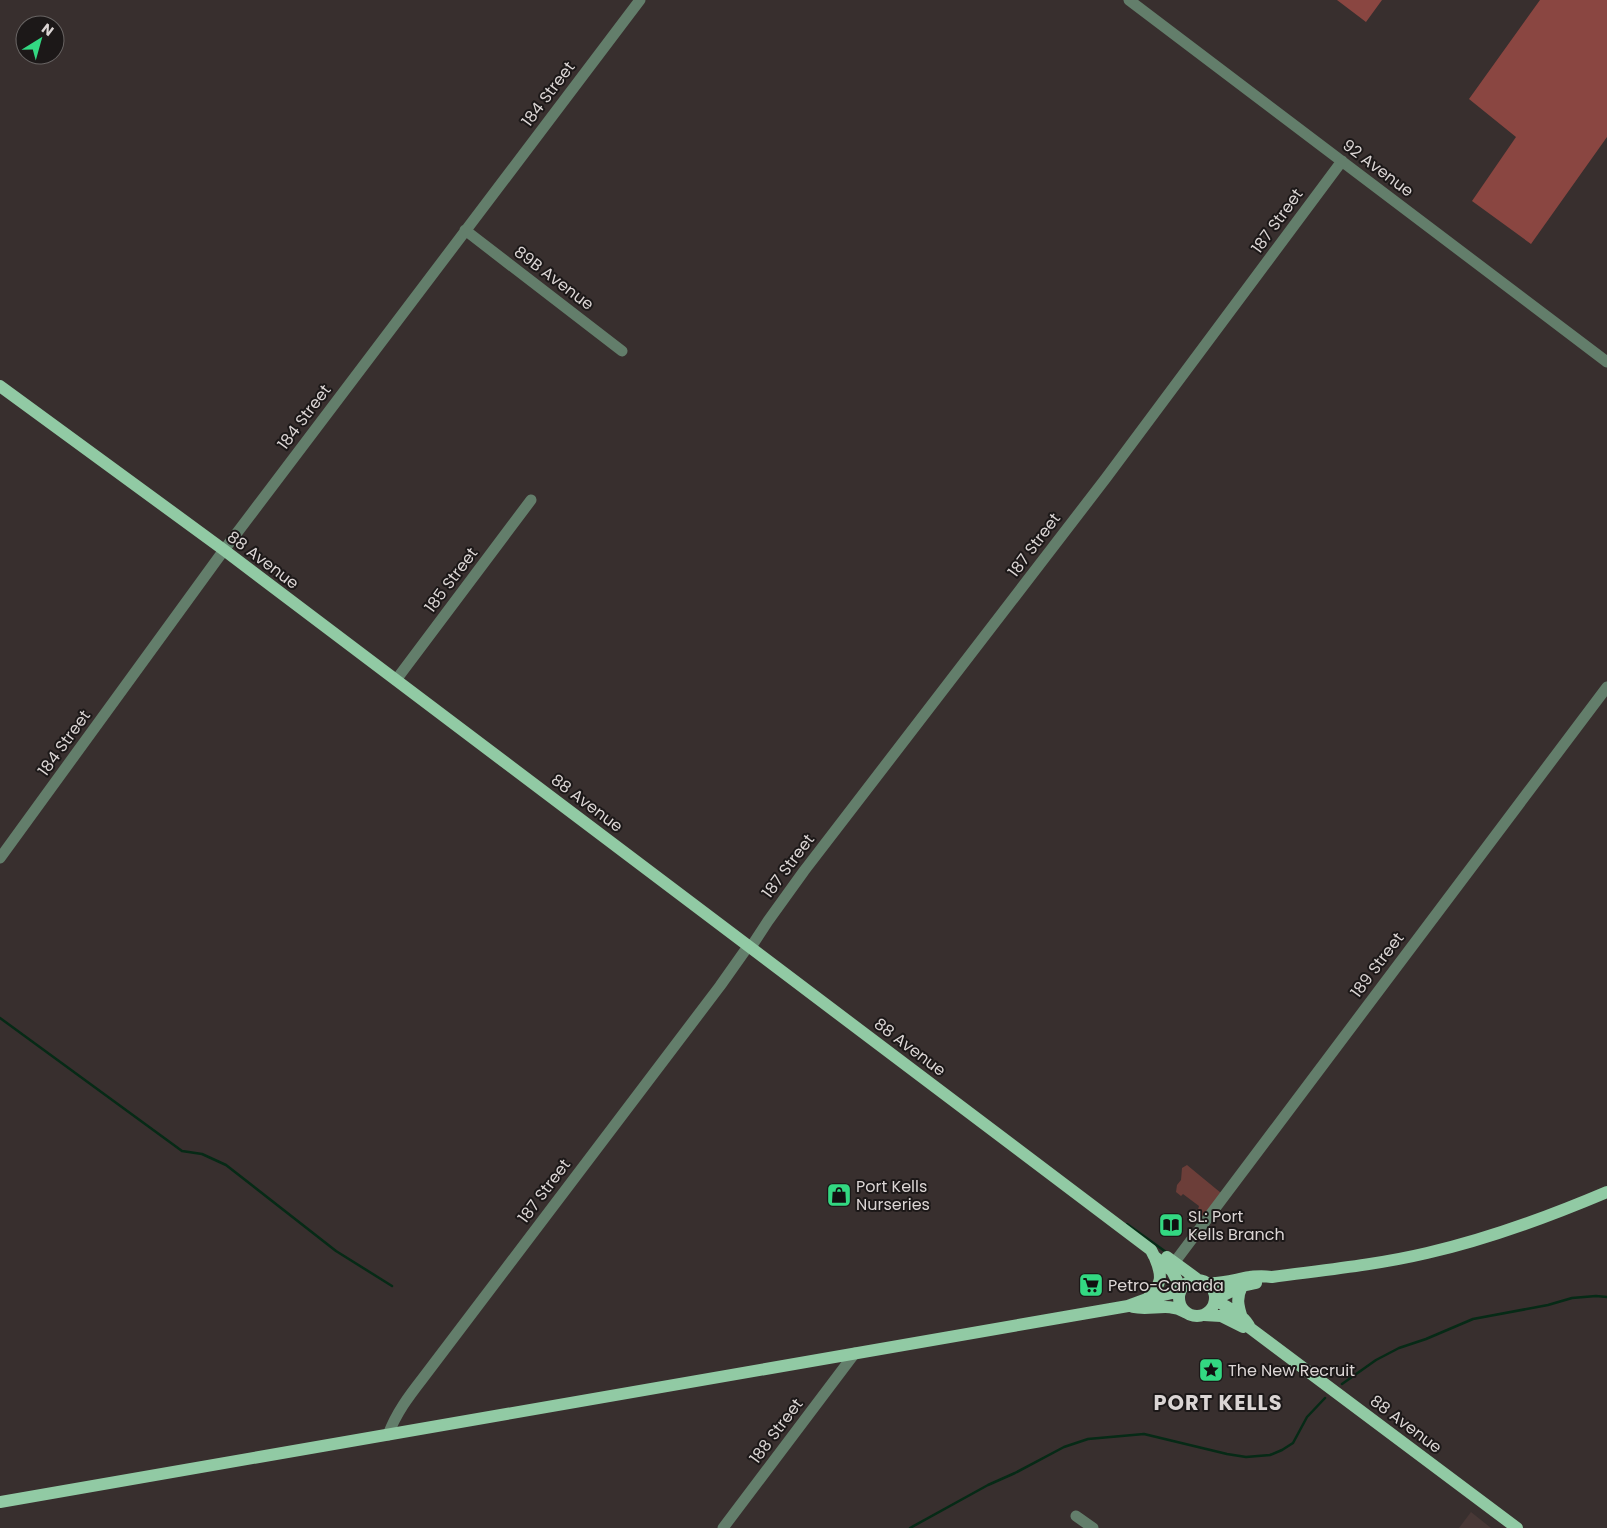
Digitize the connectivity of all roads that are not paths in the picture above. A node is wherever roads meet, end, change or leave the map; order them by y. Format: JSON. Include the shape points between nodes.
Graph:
{"nodes":[{"id":1,"x":640,"y":0,"type":"edge"},
{"id":2,"x":1129,"y":0,"type":"edge"},
{"id":3,"x":1342,"y":161,"type":"junction"},
{"id":4,"x":465,"y":230,"type":"junction"},
{"id":5,"x":622,"y":351,"type":"dead end"},
{"id":6,"x":1605,"y":355,"type":"edge"},
{"id":7,"x":0,"y":386,"type":"edge"},
{"id":8,"x":531,"y":500,"type":"dead end"},
{"id":9,"x":224,"y":550,"type":"junction"},
{"id":10,"x":396,"y":680,"type":"junction"},
{"id":11,"x":1607,"y":688,"type":"edge"},
{"id":12,"x":0,"y":858,"type":"edge"},
{"id":13,"x":750,"y":946,"type":"junction"},
{"id":14,"x":1607,"y":1192,"type":"edge"},
{"id":15,"x":1152,"y":1253,"type":"junction"},
{"id":16,"x":1174,"y":1263,"type":"junction"},
{"id":17,"x":1272,"y":1277,"type":"junction"},
{"id":18,"x":1203,"y":1281,"type":"junction"},
{"id":19,"x":1242,"y":1286,"type":"junction"},
{"id":20,"x":1181,"y":1290,"type":"junction"},
{"id":21,"x":1147,"y":1299,"type":"junction"},
{"id":22,"x":1216,"y":1299,"type":"junction"},
{"id":23,"x":1128,"y":1306,"type":"junction"},
{"id":24,"x":1185,"y":1312,"type":"junction"},
{"id":25,"x":1204,"y":1315,"type":"junction"},
{"id":26,"x":1246,"y":1323,"type":"junction"},
{"id":27,"x":855,"y":1353,"type":"junction"},
{"id":28,"x":388,"y":1434,"type":"junction"},
{"id":29,"x":0,"y":1502,"type":"edge"},
{"id":30,"x":1076,"y":1516,"type":"dead end"},
{"id":31,"x":723,"y":1528,"type":"edge"},
{"id":32,"x":1093,"y":1528,"type":"edge"},
{"id":33,"x":1517,"y":1528,"type":"edge"}],
"edges":[{"from":1,"to":4,"type":"street","name":"184 Street"},
{"from":2,"to":3,"type":"street","name":"92 Avenue"},
{"from":3,"to":6,"type":"street","name":"92 Avenue"},
{"from":3,"to":13,"type":"street","name":"187 Street"},
{"from":4,"to":5,"type":"street","name":"89B Avenue"},
{"from":4,"to":9,"type":"street","name":"184 Street"},
{"from":7,"to":9,"type":"main road","name":"88 Avenue"},
{"from":8,"to":10,"type":"street","name":"185 Street"},
{"from":9,"to":10,"type":"main road","name":"88 Avenue"},
{"from":9,"to":12,"type":"street","name":"184 Street"},
{"from":10,"to":13,"type":"main road","name":"88 Avenue"},
{"from":11,"to":16,"type":"street","name":"189 Street"},
{"from":13,"to":15,"type":"main road","name":"88 Avenue"},
{"from":13,"to":28,"type":"street","name":"187 Street","via":[[402,1406]]},
{"from":14,"to":17,"type":"main road","via":[[1527,1224],[1451,1247],[1350,1268]]},
{"from":15,"to":16,"type":"main road","name":"88 Avenue","via":[[1163,1254]]},
{"from":15,"to":20,"type":"main road","name":"88 Avenue","via":[[1172,1271]]},
{"from":15,"to":21,"type":"main road","via":[[1160,1270],[1160,1283]]},
{"from":16,"to":18,"type":"main road","name":"88 Avenue"},
{"from":17,"to":18,"type":"main road","via":[[1247,1276],[1224,1283]]},
{"from":17,"to":19,"type":"main road"},
{"from":18,"to":20,"type":"main road","via":[[1188,1282]]},
{"from":18,"to":22,"type":"main road","via":[[1215,1292]]},
{"from":19,"to":22,"type":"main road"},
{"from":19,"to":26,"type":"main road","via":[[1237,1302]]},
{"from":20,"to":21,"type":"main road"},
{"from":20,"to":24,"type":"main road","via":[[1179,1302]]},
{"from":21,"to":23,"type":"main road"},
{"from":22,"to":25,"type":"main road","via":[[1211,1310]]},
{"from":22,"to":26,"type":"main road","name":"88 Avenue"},
{"from":23,"to":24,"type":"main road","via":[[1169,1306]]},
{"from":23,"to":27,"type":"main road"},
{"from":24,"to":25,"type":"main road","via":[[1194,1316]]},
{"from":25,"to":26,"type":"main road","name":"88 Avenue","via":[[1221,1316],[1246,1328]]},
{"from":26,"to":33,"type":"main road","name":"88 Avenue"},
{"from":27,"to":28,"type":"main road"},
{"from":27,"to":31,"type":"street","name":"188 Street"},
{"from":28,"to":29,"type":"main road"},
{"from":30,"to":32,"type":"street"}]}
